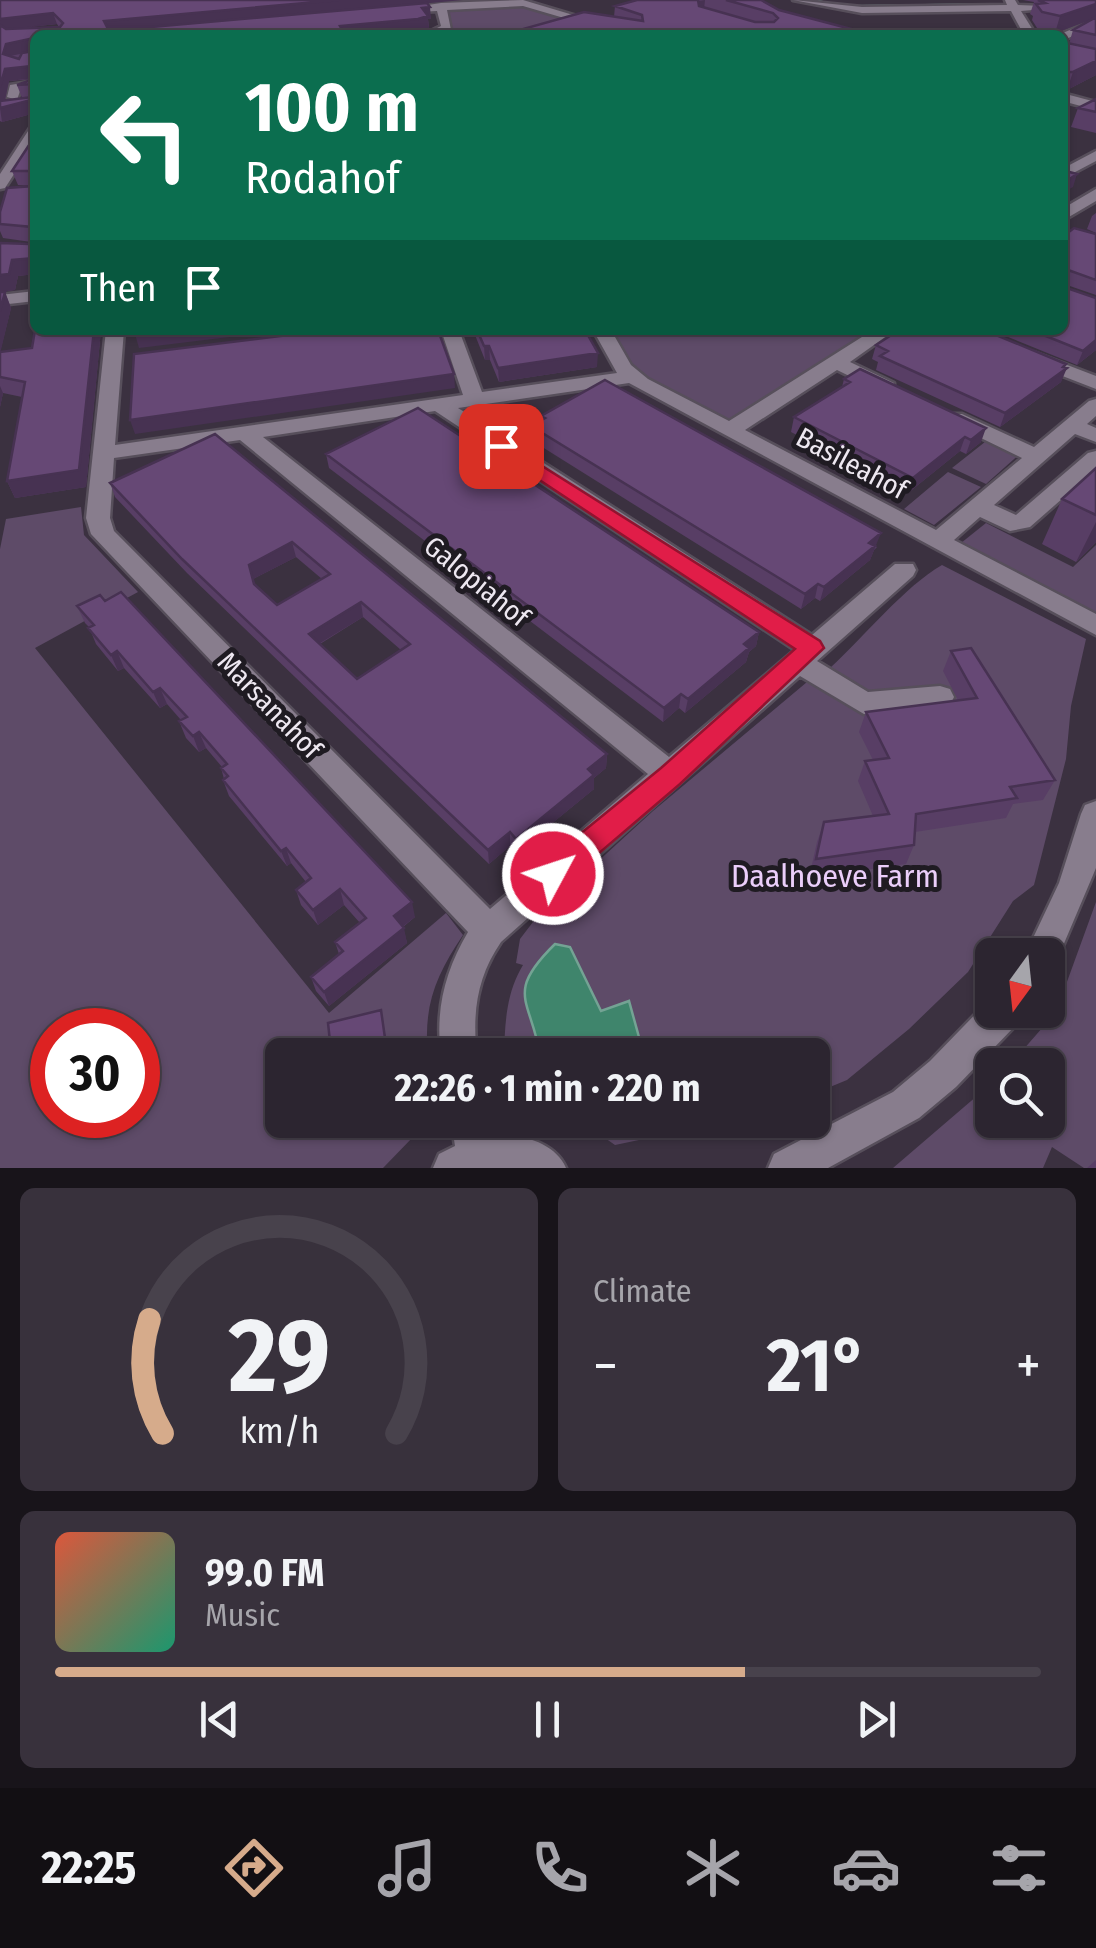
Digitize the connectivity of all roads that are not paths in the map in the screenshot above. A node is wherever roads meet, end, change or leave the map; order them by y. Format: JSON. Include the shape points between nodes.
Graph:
{"nodes":[{"id":1,"x":798,"y":0,"type":"edge"},
{"id":2,"x":525,"y":1,"type":"edge"},
{"id":3,"x":401,"y":2,"type":"edge"},
{"id":4,"x":459,"y":2,"type":"edge"},
{"id":5,"x":1012,"y":4,"type":"edge"},
{"id":6,"x":441,"y":6,"type":"junction"},
{"id":7,"x":1078,"y":7,"type":"edge"},
{"id":8,"x":587,"y":20,"type":"junction"},
{"id":9,"x":1096,"y":22,"type":"edge"},
{"id":10,"x":636,"y":29,"type":"edge"},
{"id":11,"x":442,"y":30,"type":"edge"},
{"id":12,"x":556,"y":30,"type":"edge"},
{"id":13,"x":1027,"y":30,"type":"edge"},
{"id":14,"x":1068,"y":34,"type":"edge"},
{"id":15,"x":30,"y":86,"type":"edge"},
{"id":16,"x":12,"y":96,"type":"edge"},
{"id":17,"x":1068,"y":99,"type":"edge"},
{"id":18,"x":30,"y":105,"type":"edge"},
{"id":19,"x":1096,"y":106,"type":"edge"},
{"id":20,"x":0,"y":108,"type":"edge"},
{"id":21,"x":30,"y":139,"type":"edge"},
{"id":22,"x":1096,"y":154,"type":"edge"},
{"id":23,"x":1068,"y":172,"type":"edge"},
{"id":24,"x":1068,"y":179,"type":"edge"},
{"id":25,"x":0,"y":185,"type":"edge"},
{"id":26,"x":1096,"y":191,"type":"edge"},
{"id":27,"x":0,"y":194,"type":"edge"},
{"id":28,"x":18,"y":194,"type":"edge"},
{"id":29,"x":1068,"y":212,"type":"edge"},
{"id":30,"x":30,"y":297,"type":"edge"},
{"id":31,"x":0,"y":300,"type":"edge"},
{"id":32,"x":116,"y":335,"type":"edge"},
{"id":33,"x":452,"y":335,"type":"edge"},
{"id":34,"x":605,"y":335,"type":"edge"},
{"id":35,"x":878,"y":335,"type":"edge"},
{"id":36,"x":1019,"y":352,"type":"edge"},
{"id":37,"x":835,"y":362,"type":"junction"},
{"id":38,"x":630,"y":377,"type":"junction"},
{"id":39,"x":1096,"y":384,"type":"edge"},
{"id":40,"x":902,"y":394,"type":"edge"},
{"id":41,"x":475,"y":400,"type":"junction"},
{"id":42,"x":1096,"y":404,"type":"edge"},
{"id":43,"x":439,"y":406,"type":"junction"},
{"id":44,"x":936,"y":409,"type":"edge"},
{"id":45,"x":1072,"y":426,"type":"junction"},
{"id":46,"x":728,"y":431,"type":"junction"},
{"id":47,"x":245,"y":433,"type":"junction"},
{"id":48,"x":1096,"y":436,"type":"edge"},
{"id":49,"x":106,"y":453,"type":"junction"},
{"id":50,"x":1036,"y":456,"type":"junction"},
{"id":51,"x":1096,"y":458,"type":"edge"},
{"id":52,"x":978,"y":506,"type":"junction"},
{"id":53,"x":937,"y":542,"type":"junction"},
{"id":54,"x":904,"y":570,"type":"dead end"},
{"id":55,"x":1096,"y":626,"type":"edge"},
{"id":56,"x":804,"y":654,"type":"junction"},
{"id":57,"x":940,"y":697,"type":"dead end"},
{"id":58,"x":671,"y":776,"type":"junction"},
{"id":59,"x":1096,"y":814,"type":"edge"},
{"id":60,"x":488,"y":930,"type":"junction"},
{"id":61,"x":1050,"y":938,"type":"edge"},
{"id":62,"x":988,"y":1028,"type":"edge"},
{"id":63,"x":457,"y":1038,"type":"edge"},
{"id":64,"x":467,"y":1148,"type":"edge"},
{"id":65,"x":546,"y":1168,"type":"edge"},
{"id":66,"x":788,"y":1168,"type":"edge"}],
"edges":[{"from":1,"to":5,"type":"street","via":[[862,10]]},
{"from":2,"to":4,"type":"street"},
{"from":2,"to":8,"type":"street"},
{"from":3,"to":6,"type":"street","via":[[383,7]]},
{"from":4,"to":6,"type":"street"},
{"from":5,"to":7,"type":"street"},
{"from":5,"to":13,"type":"street"},
{"from":6,"to":11,"type":"street","via":[[447,28]]},
{"from":8,"to":10,"type":"street"},
{"from":8,"to":12,"type":"street"},
{"from":9,"to":14,"type":"street"},
{"from":15,"to":16,"type":"street","via":[[14,88]]},
{"from":17,"to":19,"type":"street"},
{"from":18,"to":20,"type":"street"},
{"from":21,"to":25,"type":"street"},
{"from":22,"to":23,"type":"street"},
{"from":24,"to":26,"type":"street"},
{"from":26,"to":29,"type":"street"},
{"from":27,"to":28,"type":"street"},
{"from":30,"to":31,"type":"street"},
{"from":32,"to":49,"type":"street","name":"Marsanahof","via":[[122,360]]},
{"from":33,"to":41,"type":"street"},
{"from":34,"to":38,"type":"street"},
{"from":35,"to":37,"type":"street"},
{"from":36,"to":39,"type":"street"},
{"from":37,"to":40,"type":"street"},
{"from":37,"to":46,"type":"street"},
{"from":38,"to":41,"type":"street"},
{"from":38,"to":46,"type":"street","name":"Basileahof"},
{"from":41,"to":43,"type":"street"},
{"from":42,"to":45,"type":"street"},
{"from":43,"to":47,"type":"street"},
{"from":43,"to":56,"type":"street"},
{"from":44,"to":50,"type":"street"},
{"from":45,"to":48,"type":"street"},
{"from":45,"to":50,"type":"street"},
{"from":46,"to":53,"type":"street","name":"Basileahof"},
{"from":47,"to":49,"type":"street"},
{"from":47,"to":58,"type":"street","name":"Galopiahof"},
{"from":49,"to":60,"type":"street","name":"Marsanahof","via":[[98,518],[103,534]]},
{"from":50,"to":52,"type":"street"},
{"from":51,"to":52,"type":"street","via":[[1022,522],[1010,523]]},
{"from":52,"to":53,"type":"street"},
{"from":53,"to":55,"type":"street","name":"Basileahof"},
{"from":54,"to":56,"type":"street"},
{"from":56,"to":57,"type":"street","via":[[864,703]]},
{"from":56,"to":58,"type":"street"},
{"from":58,"to":60,"type":"street"},
{"from":59,"to":61,"type":"street"},
{"from":60,"to":63,"type":"street","via":[[462,981]]},
{"from":62,"to":66,"type":"street","via":[[906,1104]]},
{"from":64,"to":65,"type":"street","via":[[521,1156]]}]}
